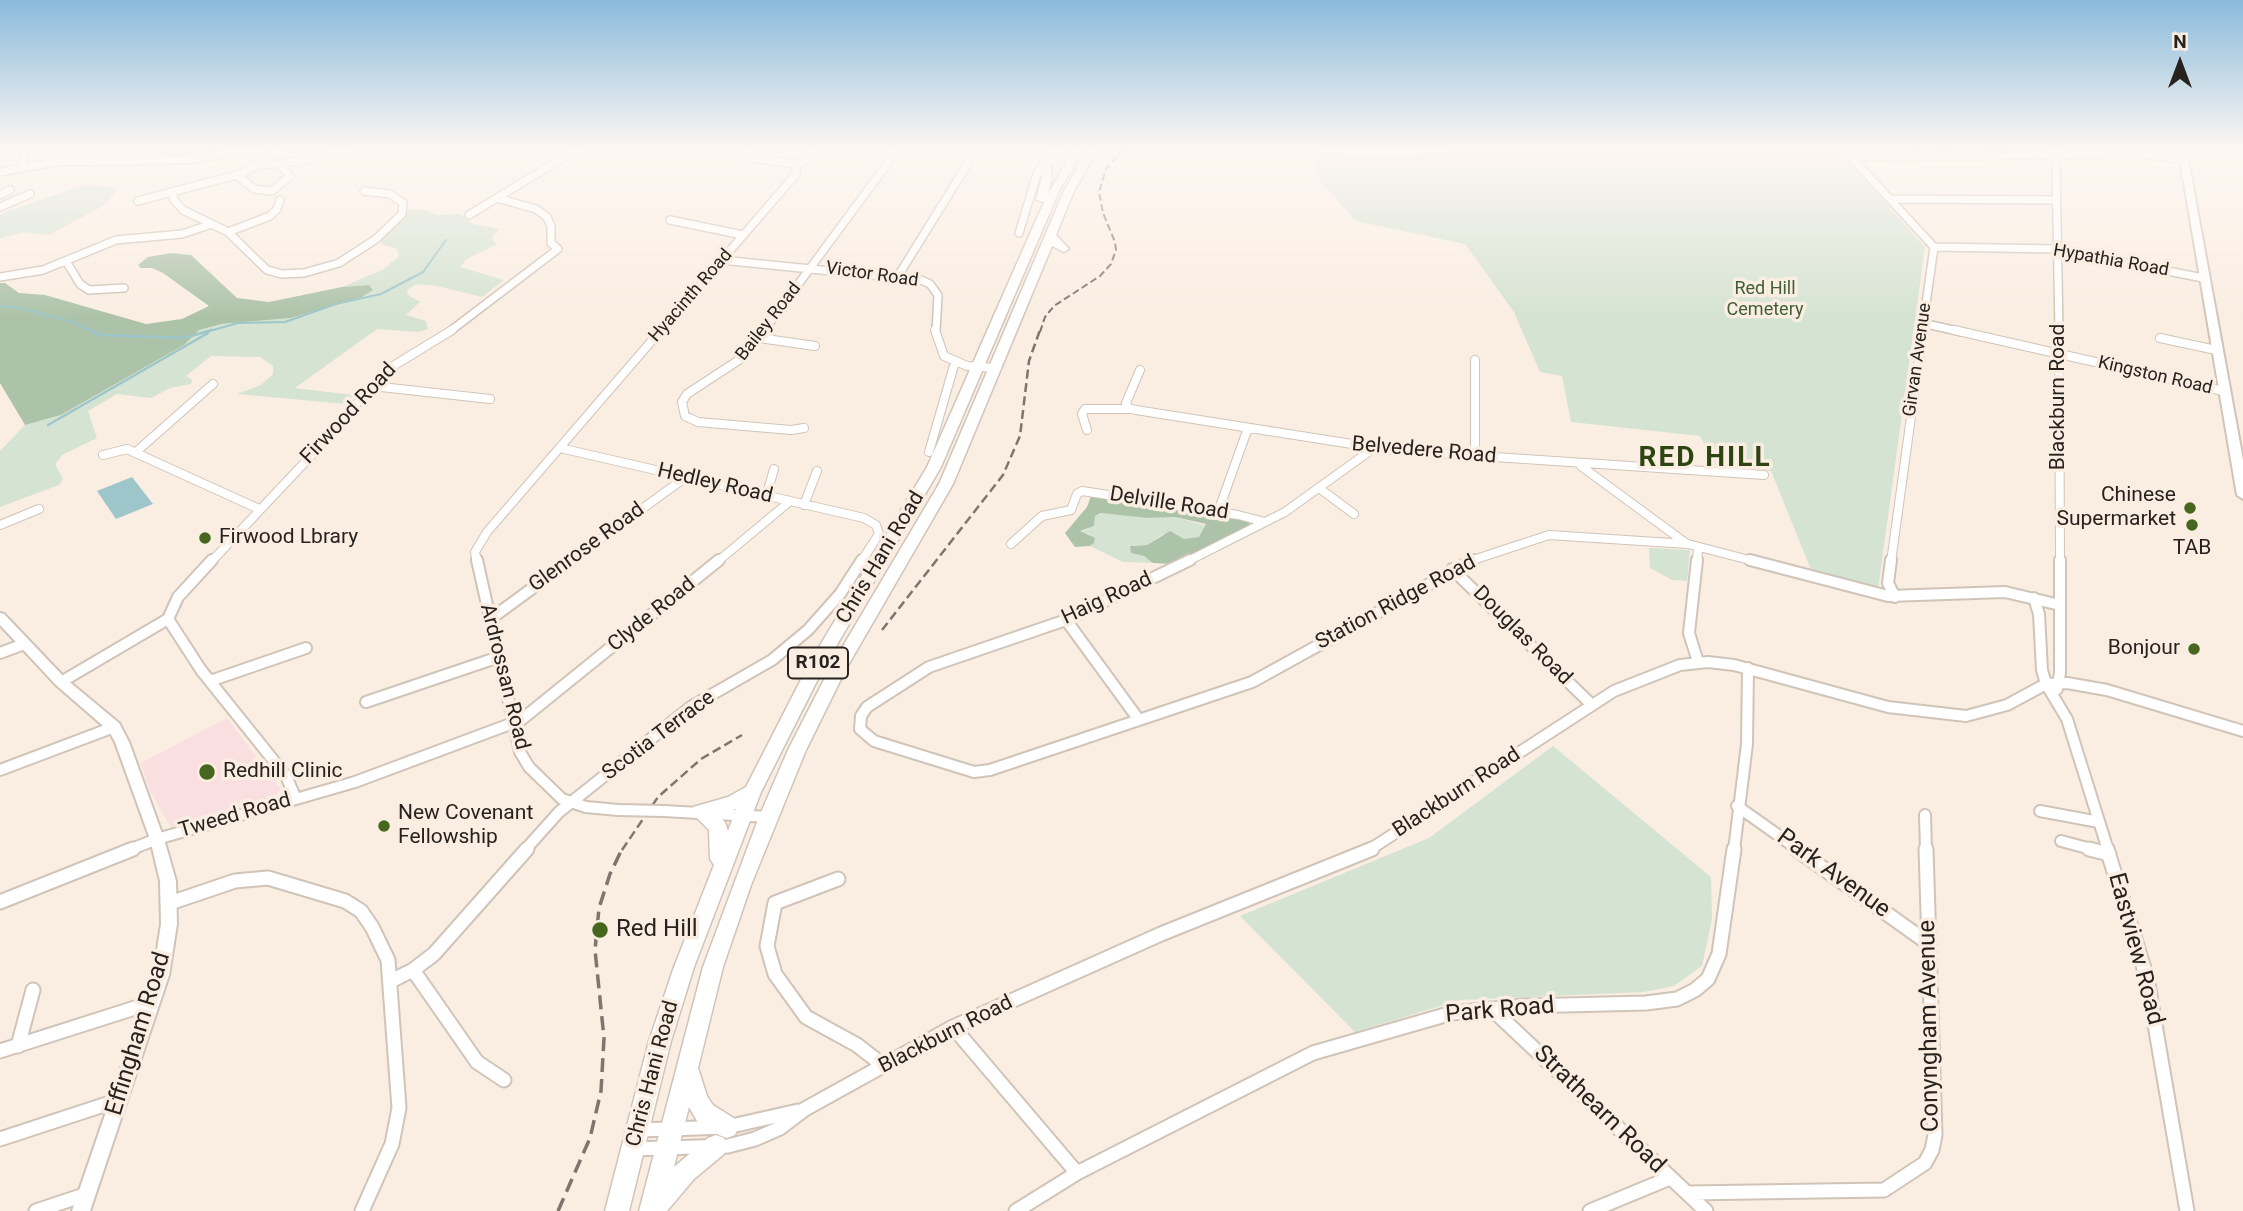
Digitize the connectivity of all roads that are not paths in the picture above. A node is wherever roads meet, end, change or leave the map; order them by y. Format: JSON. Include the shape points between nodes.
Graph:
{"nodes":[{"id":1,"x":178,"y":205,"type":"edge"},
{"id":2,"x":278,"y":205,"type":"edge"},
{"id":3,"x":403,"y":205,"type":"edge"},
{"id":4,"x":486,"y":205,"type":"edge"},
{"id":5,"x":518,"y":205,"type":"edge"},
{"id":6,"x":769,"y":205,"type":"edge"},
{"id":7,"x":857,"y":205,"type":"edge"},
{"id":8,"x":942,"y":205,"type":"edge"},
{"id":9,"x":1028,"y":205,"type":"edge"},
{"id":10,"x":1040,"y":205,"type":"edge"},
{"id":11,"x":1049,"y":205,"type":"edge"},
{"id":12,"x":1064,"y":205,"type":"edge"},
{"id":13,"x":1895,"y":205,"type":"edge"},
{"id":14,"x":2057,"y":205,"type":"edge"},
{"id":15,"x":2191,"y":205,"type":"edge"},
{"id":16,"x":469,"y":215,"type":"dead end"},
{"id":17,"x":670,"y":220,"type":"dead end"},
{"id":18,"x":1041,"y":223,"type":"junction"},
{"id":19,"x":212,"y":224,"type":"junction"},
{"id":20,"x":228,"y":232,"type":"junction"},
{"id":21,"x":1019,"y":233,"type":"dead end"},
{"id":22,"x":743,"y":234,"type":"junction"},
{"id":23,"x":1051,"y":236,"type":"junction"},
{"id":24,"x":1934,"y":247,"type":"junction"},
{"id":25,"x":1064,"y":249,"type":"dead end"},
{"id":26,"x":2057,"y":249,"type":"junction"},
{"id":27,"x":721,"y":260,"type":"junction"},
{"id":28,"x":66,"y":261,"type":"junction"},
{"id":29,"x":811,"y":267,"type":"junction"},
{"id":30,"x":898,"y":276,"type":"junction"},
{"id":31,"x":0,"y":277,"type":"edge"},
{"id":32,"x":2203,"y":278,"type":"junction"},
{"id":33,"x":124,"y":288,"type":"dead end"},
{"id":34,"x":1922,"y":323,"type":"junction"},
{"id":35,"x":760,"y":338,"type":"junction"},
{"id":36,"x":2160,"y":338,"type":"dead end"},
{"id":37,"x":815,"y":345,"type":"dead end"},
{"id":38,"x":2216,"y":350,"type":"junction"},
{"id":39,"x":2059,"y":354,"type":"junction"},
{"id":40,"x":1475,"y":360,"type":"dead end"},
{"id":41,"x":957,"y":362,"type":"junction"},
{"id":42,"x":988,"y":365,"type":"junction"},
{"id":43,"x":1140,"y":370,"type":"dead end"},
{"id":44,"x":213,"y":384,"type":"dead end"},
{"id":45,"x":372,"y":386,"type":"junction"},
{"id":46,"x":2223,"y":391,"type":"junction"},
{"id":47,"x":491,"y":399,"type":"dead end"},
{"id":48,"x":1131,"y":409,"type":"junction"},
{"id":49,"x":804,"y":428,"type":"dead end"},
{"id":50,"x":1248,"y":428,"type":"junction"},
{"id":51,"x":1087,"y":430,"type":"dead end"},
{"id":52,"x":560,"y":448,"type":"junction"},
{"id":53,"x":1374,"y":448,"type":"junction"},
{"id":54,"x":136,"y":452,"type":"junction"},
{"id":55,"x":929,"y":452,"type":"dead end"},
{"id":56,"x":103,"y":455,"type":"dead end"},
{"id":57,"x":1475,"y":456,"type":"junction"},
{"id":58,"x":1577,"y":465,"type":"junction"},
{"id":59,"x":774,"y":469,"type":"dead end"},
{"id":60,"x":817,"y":471,"type":"dead end"},
{"id":61,"x":1764,"y":475,"type":"dead end"},
{"id":62,"x":687,"y":477,"type":"junction"},
{"id":63,"x":1319,"y":488,"type":"junction"},
{"id":64,"x":2243,"y":495,"type":"edge"},
{"id":65,"x":766,"y":497,"type":"junction"},
{"id":66,"x":789,"y":502,"type":"junction"},
{"id":67,"x":804,"y":505,"type":"junction"},
{"id":68,"x":39,"y":509,"type":"dead end"},
{"id":69,"x":259,"y":509,"type":"junction"},
{"id":70,"x":1218,"y":512,"type":"junction"},
{"id":71,"x":1354,"y":514,"type":"dead end"},
{"id":72,"x":870,"y":520,"type":"joint"},
{"id":73,"x":1265,"y":522,"type":"junction"},
{"id":74,"x":0,"y":525,"type":"edge"},
{"id":75,"x":1010,"y":544,"type":"dead end"},
{"id":76,"x":1693,"y":546,"type":"junction"},
{"id":77,"x":1452,"y":569,"type":"junction"},
{"id":78,"x":1895,"y":597,"type":"junction"},
{"id":79,"x":2034,"y":598,"type":"junction"},
{"id":80,"x":2060,"y":605,"type":"junction"},
{"id":81,"x":0,"y":617,"type":"edge"},
{"id":82,"x":168,"y":619,"type":"junction"},
{"id":83,"x":489,"y":620,"type":"junction"},
{"id":84,"x":1066,"y":620,"type":"junction"},
{"id":85,"x":24,"y":644,"type":"junction"},
{"id":86,"x":306,"y":649,"type":"dead end"},
{"id":87,"x":0,"y":653,"type":"edge"},
{"id":88,"x":499,"y":657,"type":"junction"},
{"id":89,"x":1698,"y":662,"type":"junction"},
{"id":90,"x":1748,"y":668,"type":"junction"},
{"id":91,"x":210,"y":681,"type":"junction"},
{"id":92,"x":61,"y":682,"type":"junction"},
{"id":93,"x":2053,"y":688,"type":"junction"},
{"id":94,"x":366,"y":702,"type":"dead end"},
{"id":95,"x":1592,"y":705,"type":"junction"},
{"id":96,"x":1139,"y":720,"type":"junction"},
{"id":97,"x":513,"y":724,"type":"junction"},
{"id":98,"x":114,"y":727,"type":"junction"},
{"id":99,"x":2243,"y":731,"type":"edge"},
{"id":100,"x":874,"y":741,"type":"joint"},
{"id":101,"x":0,"y":770,"type":"edge"},
{"id":102,"x":752,"y":792,"type":"junction"},
{"id":103,"x":296,"y":799,"type":"junction"},
{"id":104,"x":571,"y":803,"type":"junction"},
{"id":105,"x":1737,"y":806,"type":"junction"},
{"id":106,"x":2040,"y":811,"type":"dead end"},
{"id":107,"x":699,"y":812,"type":"junction"},
{"id":108,"x":742,"y":815,"type":"junction"},
{"id":109,"x":1925,"y":815,"type":"dead end"},
{"id":110,"x":768,"y":817,"type":"junction"},
{"id":111,"x":2099,"y":822,"type":"junction"},
{"id":112,"x":157,"y":839,"type":"junction"},
{"id":113,"x":2061,"y":841,"type":"dead end"},
{"id":114,"x":2109,"y":854,"type":"junction"},
{"id":115,"x":720,"y":869,"type":"junction"},
{"id":116,"x":838,"y":879,"type":"dead end"},
{"id":117,"x":0,"y":902,"type":"edge"},
{"id":118,"x":170,"y":903,"type":"junction"},
{"id":119,"x":1928,"y":943,"type":"junction"},
{"id":120,"x":413,"y":970,"type":"junction"},
{"id":121,"x":391,"y":981,"type":"junction"},
{"id":122,"x":33,"y":990,"type":"dead end"},
{"id":123,"x":141,"y":1006,"type":"dead end"},
{"id":124,"x":1492,"y":1009,"type":"junction"},
{"id":125,"x":953,"y":1027,"type":"junction"},
{"id":126,"x":18,"y":1046,"type":"junction"},
{"id":127,"x":0,"y":1051,"type":"edge"},
{"id":128,"x":884,"y":1066,"type":"junction"},
{"id":129,"x":687,"y":1068,"type":"junction"},
{"id":130,"x":504,"y":1080,"type":"dead end"},
{"id":131,"x":119,"y":1100,"type":"junction"},
{"id":132,"x":805,"y":1109,"type":"junction"},
{"id":133,"x":721,"y":1137,"type":"junction"},
{"id":134,"x":0,"y":1139,"type":"edge"},
{"id":135,"x":670,"y":1139,"type":"junction"},
{"id":136,"x":635,"y":1140,"type":"junction"},
{"id":137,"x":1077,"y":1172,"type":"junction"},
{"id":138,"x":1670,"y":1178,"type":"junction"},
{"id":139,"x":1688,"y":1193,"type":"junction"},
{"id":140,"x":87,"y":1194,"type":"junction"},
{"id":141,"x":36,"y":1211,"type":"edge"},
{"id":142,"x":81,"y":1211,"type":"edge"},
{"id":143,"x":362,"y":1211,"type":"edge"},
{"id":144,"x":617,"y":1211,"type":"edge"},
{"id":145,"x":651,"y":1211,"type":"edge"},
{"id":146,"x":1016,"y":1211,"type":"edge"},
{"id":147,"x":1590,"y":1211,"type":"edge"},
{"id":148,"x":1706,"y":1211,"type":"edge"},
{"id":149,"x":2187,"y":1211,"type":"edge"}],
"edges":[{"from":1,"to":19,"type":"street"},
{"from":2,"to":20,"type":"street","via":[[270,216]]},
{"from":3,"to":20,"type":"street","via":[[402,214],[358,252],[323,269],[294,274],[273,272]]},
{"from":4,"to":16,"type":"street"},
{"from":5,"to":45,"type":"street","name":"Firwood Road","via":[[547,217],[551,243],[558,249],[465,322],[391,366]]},
{"from":6,"to":22,"type":"street","name":"Hyacinth Road"},
{"from":7,"to":29,"type":"street","name":"Bailey Road"},
{"from":8,"to":30,"type":"street"},
{"from":9,"to":21,"type":"street"},
{"from":10,"to":18,"type":"main road"},
{"from":11,"to":18,"type":"main road","name":"Chris Hani Road","number":"R102"},
{"from":12,"to":23,"type":"main road","name":"Chris Hani Road","number":"R102"},
{"from":13,"to":24,"type":"street"},
{"from":14,"to":26,"type":"street","name":"Blackburn Road"},
{"from":15,"to":32,"type":"main road"},
{"from":17,"to":22,"type":"street"},
{"from":18,"to":42,"type":"main road","name":"Chris Hani Road","number":"R102"},
{"from":19,"to":20,"type":"street"},
{"from":19,"to":28,"type":"street","via":[[181,234],[109,241]]},
{"from":22,"to":27,"type":"street","name":"Hyacinth Road"},
{"from":23,"to":25,"type":"main road"},
{"from":23,"to":42,"type":"main road","name":"Chris Hani Road","number":"R102"},
{"from":24,"to":26,"type":"street","name":"Hypathia Road"},
{"from":24,"to":34,"type":"street","name":"Girvan Avenue"},
{"from":26,"to":32,"type":"street","name":"Hypathia Road"},
{"from":26,"to":39,"type":"street","name":"Blackburn Road"},
{"from":27,"to":29,"type":"street","name":"Victor Road"},
{"from":27,"to":52,"type":"street","name":"Hyacinth Road"},
{"from":28,"to":31,"type":"street","via":[[27,275]]},
{"from":28,"to":33,"type":"street","via":[[89,290]]},
{"from":29,"to":30,"type":"street","name":"Victor Road"},
{"from":29,"to":35,"type":"street","name":"Bailey Road"},
{"from":30,"to":41,"type":"street","name":"Victor Road","via":[[920,280],[935,289],[937,341],[944,356]]},
{"from":32,"to":38,"type":"main road"},
{"from":34,"to":39,"type":"street","name":"Kingston Road"},
{"from":34,"to":78,"type":"street","name":"Girvan Avenue","via":[[1888,583]]},
{"from":35,"to":37,"type":"street"},
{"from":35,"to":49,"type":"street","name":"Bailey Road","via":[[737,364],[687,394],[683,412],[690,420],[709,424]]},
{"from":36,"to":38,"type":"street"},
{"from":38,"to":46,"type":"main road"},
{"from":39,"to":46,"type":"street","name":"Kingston Road"},
{"from":39,"to":80,"type":"street","name":"Blackburn Road"},
{"from":40,"to":57,"type":"street"},
{"from":41,"to":42,"type":"street"},
{"from":41,"to":55,"type":"street"},
{"from":42,"to":102,"type":"main road","name":"Chris Hani Road","number":"R102","via":[[924,485],[816,666]]},
{"from":42,"to":110,"type":"main road","name":"Chris Hani Road","number":"R102","via":[[946,484],[838,668]]},
{"from":43,"to":48,"type":"street","via":[[1127,398]]},
{"from":44,"to":54,"type":"street"},
{"from":45,"to":47,"type":"street"},
{"from":45,"to":69,"type":"street","name":"Firwood Road"},
{"from":46,"to":64,"type":"main road"},
{"from":48,"to":50,"type":"street","name":"Belvedere Road"},
{"from":48,"to":51,"type":"street","name":"Belvedere Road","via":[[1085,409]]},
{"from":50,"to":53,"type":"street","name":"Belvedere Road"},
{"from":50,"to":70,"type":"street"},
{"from":52,"to":62,"type":"street","name":"Hedley Road"},
{"from":52,"to":83,"type":"street","name":"Ardrossan Road","via":[[477,546],[475,559]]},
{"from":53,"to":57,"type":"street","name":"Belvedere Road"},
{"from":53,"to":63,"type":"street","name":"Haig Road"},
{"from":54,"to":56,"type":"street","via":[[123,449]]},
{"from":54,"to":69,"type":"street"},
{"from":57,"to":58,"type":"street","name":"Belvedere Road"},
{"from":58,"to":61,"type":"street","name":"Belvedere Road"},
{"from":58,"to":76,"type":"street"},
{"from":59,"to":65,"type":"street"},
{"from":60,"to":67,"type":"street"},
{"from":62,"to":65,"type":"street","name":"Hedley Road"},
{"from":62,"to":83,"type":"street","name":"Glenrose Road"},
{"from":63,"to":71,"type":"street"},
{"from":63,"to":73,"type":"street","name":"Haig Road"},
{"from":65,"to":66,"type":"street","name":"Hedley Road"},
{"from":66,"to":67,"type":"street","name":"Hedley Road"},
{"from":66,"to":97,"type":"street","name":"Clyde Road","via":[[533,713]]},
{"from":67,"to":72,"type":"street","name":"Hedley Road"},
{"from":68,"to":74,"type":"street"},
{"from":69,"to":82,"type":"street","name":"Firwood Road","via":[[184,591]]},
{"from":70,"to":73,"type":"street","name":"Delville Road"},
{"from":70,"to":75,"type":"street","name":"Delville Road","via":[[1079,492],[1071,510],[1042,516]]},
{"from":72,"to":104,"type":"street","name":"Scotia Terrace","via":[[878,528],[877,537],[840,594],[808,630],[772,660],[692,706]]},
{"from":73,"to":84,"type":"street","name":"Haig Road"},
{"from":76,"to":77,"type":"street","name":"Station Ridge Road","via":[[1549,535]]},
{"from":76,"to":78,"type":"street","name":"Station Ridge Road"},
{"from":76,"to":89,"type":"street","via":[[1689,633]]},
{"from":77,"to":95,"type":"street","name":"Douglas Road"},
{"from":77,"to":96,"type":"street","name":"Station Ridge Road","via":[[1252,682]]},
{"from":78,"to":79,"type":"street","name":"Station Ridge Road","via":[[2005,592]]},
{"from":79,"to":80,"type":"street","name":"Station Ridge Road"},
{"from":79,"to":93,"type":"street","via":[[2039,614],[2039,657]]},
{"from":80,"to":93,"type":"street","name":"Blackburn Road"},
{"from":81,"to":85,"type":"street","name":"Effingham Road"},
{"from":82,"to":91,"type":"street"},
{"from":82,"to":92,"type":"street","name":"Firwood Road"},
{"from":83,"to":88,"type":"street","name":"Ardrossan Road"},
{"from":84,"to":96,"type":"street"},
{"from":84,"to":100,"type":"street","name":"Haig Road","via":[[920,672],[863,711],[860,729]]},
{"from":85,"to":87,"type":"street"},
{"from":85,"to":92,"type":"street","name":"Effingham Road"},
{"from":86,"to":91,"type":"street"},
{"from":88,"to":94,"type":"street"},
{"from":88,"to":97,"type":"street","name":"Ardrossan Road"},
{"from":89,"to":90,"type":"street","name":"Blackburn Road"},
{"from":89,"to":95,"type":"street","name":"Blackburn Road","via":[[1646,677]]},
{"from":90,"to":93,"type":"street","name":"Blackburn Road","via":[[1869,703],[1945,715],[1980,715]]},
{"from":90,"to":105,"type":"street","name":"Park Road","via":[[1747,744]]},
{"from":91,"to":103,"type":"street","via":[[286,776]]},
{"from":92,"to":98,"type":"street","name":"Effingham Road"},
{"from":93,"to":99,"type":"street","via":[[2108,690]]},
{"from":93,"to":111,"type":"street","name":"Eastview Road"},
{"from":95,"to":125,"type":"street","name":"Blackburn Road","via":[[1370,850],[1161,934]]},
{"from":96,"to":100,"type":"street","name":"Station Ridge Road","via":[[981,773]]},
{"from":97,"to":103,"type":"street","name":"Tweed Road"},
{"from":97,"to":104,"type":"street","name":"Ardrossan Road","via":[[517,745],[529,767]]},
{"from":98,"to":101,"type":"street"},
{"from":98,"to":112,"type":"street","name":"Effingham Road"},
{"from":102,"to":107,"type":"main road","via":[[733,803]]},
{"from":102,"to":108,"type":"main road","name":"Chris Hani Road","number":"R102"},
{"from":103,"to":112,"type":"street","name":"Tweed Road"},
{"from":104,"to":107,"type":"street","name":"Ardrossan Road","bridge":true,"via":[[618,810]]},
{"from":104,"to":120,"type":"street","via":[[434,954]]},
{"from":105,"to":119,"type":"street","name":"Park Avenue"},
{"from":105,"to":124,"type":"street","name":"Park Road","via":[[1726,913],[1719,954],[1708,979],[1685,995],[1665,1001]]},
{"from":106,"to":111,"type":"street"},
{"from":107,"to":108,"type":"street","name":"Ardrossan Road"},
{"from":107,"to":115,"type":"main road","via":[[718,827]]},
{"from":108,"to":110,"type":"street","name":"Ardrossan Road"},
{"from":108,"to":115,"type":"main road","name":"Chris Hani Road","number":"R102"},
{"from":109,"to":119,"type":"street","name":"Conyngham Avenue"},
{"from":110,"to":129,"type":"main road","name":"Chris Hani Road","number":"R102","via":[[713,967]]},
{"from":111,"to":114,"type":"street","name":"Eastview Road"},
{"from":112,"to":117,"type":"street","name":"Tweed Road"},
{"from":112,"to":118,"type":"street","name":"Effingham Road"},
{"from":113,"to":114,"type":"street"},
{"from":114,"to":149,"type":"street","name":"Eastview Road","via":[[2147,978]]},
{"from":115,"to":136,"type":"main road","name":"Chris Hani Road","number":"R102","via":[[660,1041]]},
{"from":116,"to":128,"type":"street","via":[[773,906],[767,946],[775,974],[795,1006]]},
{"from":118,"to":121,"type":"street","via":[[259,877],[332,896],[361,911],[384,947]]},
{"from":118,"to":131,"type":"street","name":"Effingham Road","via":[[161,975]]},
{"from":119,"to":139,"type":"street","name":"Conyngham Avenue","via":[[1935,1135],[1925,1163],[1884,1190]]},
{"from":120,"to":121,"type":"street"},
{"from":120,"to":130,"type":"street","via":[[477,1062]]},
{"from":121,"to":143,"type":"street","via":[[397,1126]]},
{"from":122,"to":126,"type":"street"},
{"from":123,"to":126,"type":"street"},
{"from":124,"to":137,"type":"street","name":"Park Road","via":[[1421,1020],[1313,1053]]},
{"from":124,"to":138,"type":"street","name":"Strathearn Road"},
{"from":125,"to":128,"type":"street","name":"Blackburn Road"},
{"from":125,"to":137,"type":"street"},
{"from":126,"to":127,"type":"street"},
{"from":128,"to":132,"type":"street","name":"Blackburn Road"},
{"from":129,"to":133,"type":"main road","via":[[698,1101]]},
{"from":129,"to":135,"type":"main road","name":"Chris Hani Road","number":"R102"},
{"from":131,"to":134,"type":"street"},
{"from":131,"to":140,"type":"street","name":"Effingham Road"},
{"from":132,"to":133,"type":"street","name":"Blackburn Road"},
{"from":132,"to":133,"type":"street","name":"Blackburn Road","via":[[755,1139]]},
{"from":133,"to":135,"type":"street","name":"Blackburn Road"},
{"from":133,"to":135,"type":"street","name":"Blackburn Road"},
{"from":133,"to":145,"type":"main road"},
{"from":135,"to":136,"type":"street","name":"Blackburn Road"},
{"from":135,"to":136,"type":"street","name":"Blackburn Road"},
{"from":135,"to":145,"type":"main road","name":"Chris Hani Road","number":"R102"},
{"from":136,"to":144,"type":"main road","name":"Chris Hani Road","number":"R102"},
{"from":137,"to":146,"type":"street","name":"Park Road"},
{"from":138,"to":139,"type":"street","name":"Strathearn Road"},
{"from":138,"to":147,"type":"street"},
{"from":139,"to":148,"type":"street","name":"Strathearn Road"},
{"from":140,"to":141,"type":"street"},
{"from":140,"to":142,"type":"street","name":"Effingham Road"}]}
